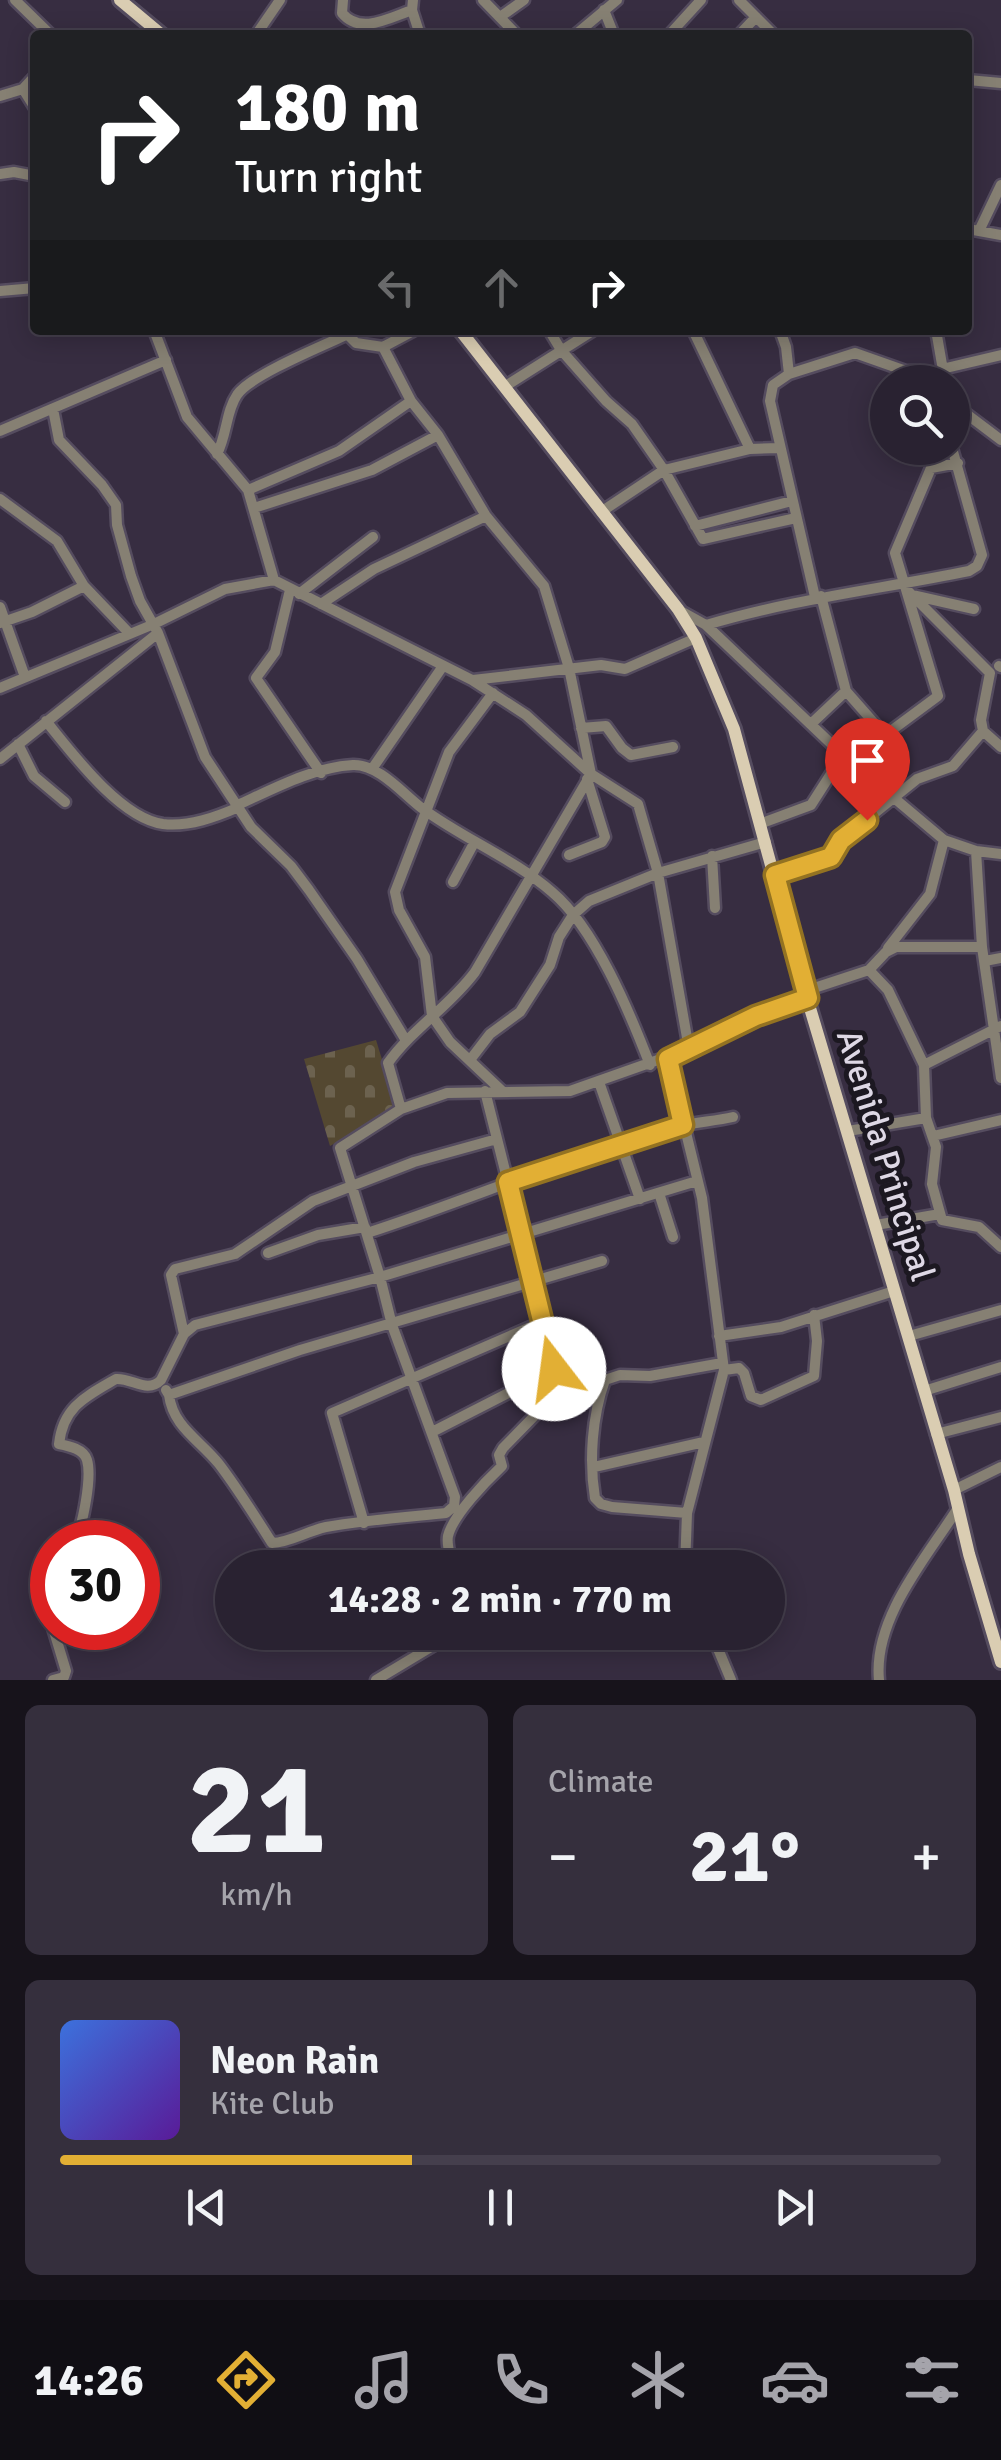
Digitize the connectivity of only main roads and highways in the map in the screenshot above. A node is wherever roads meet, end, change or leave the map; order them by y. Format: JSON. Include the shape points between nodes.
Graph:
{"nodes":[{"id":1,"x":120,"y":0,"type":"edge"},
{"id":2,"x":156,"y":30,"type":"edge"},
{"id":3,"x":464,"y":335,"type":"edge"},
{"id":4,"x":1001,"y":1662,"type":"edge"}],
"edges":[{"from":1,"to":2,"type":"main road"},
{"from":3,"to":4,"type":"main road","name":"Avenida Principal","via":[[678,609],[734,729]]}]}
